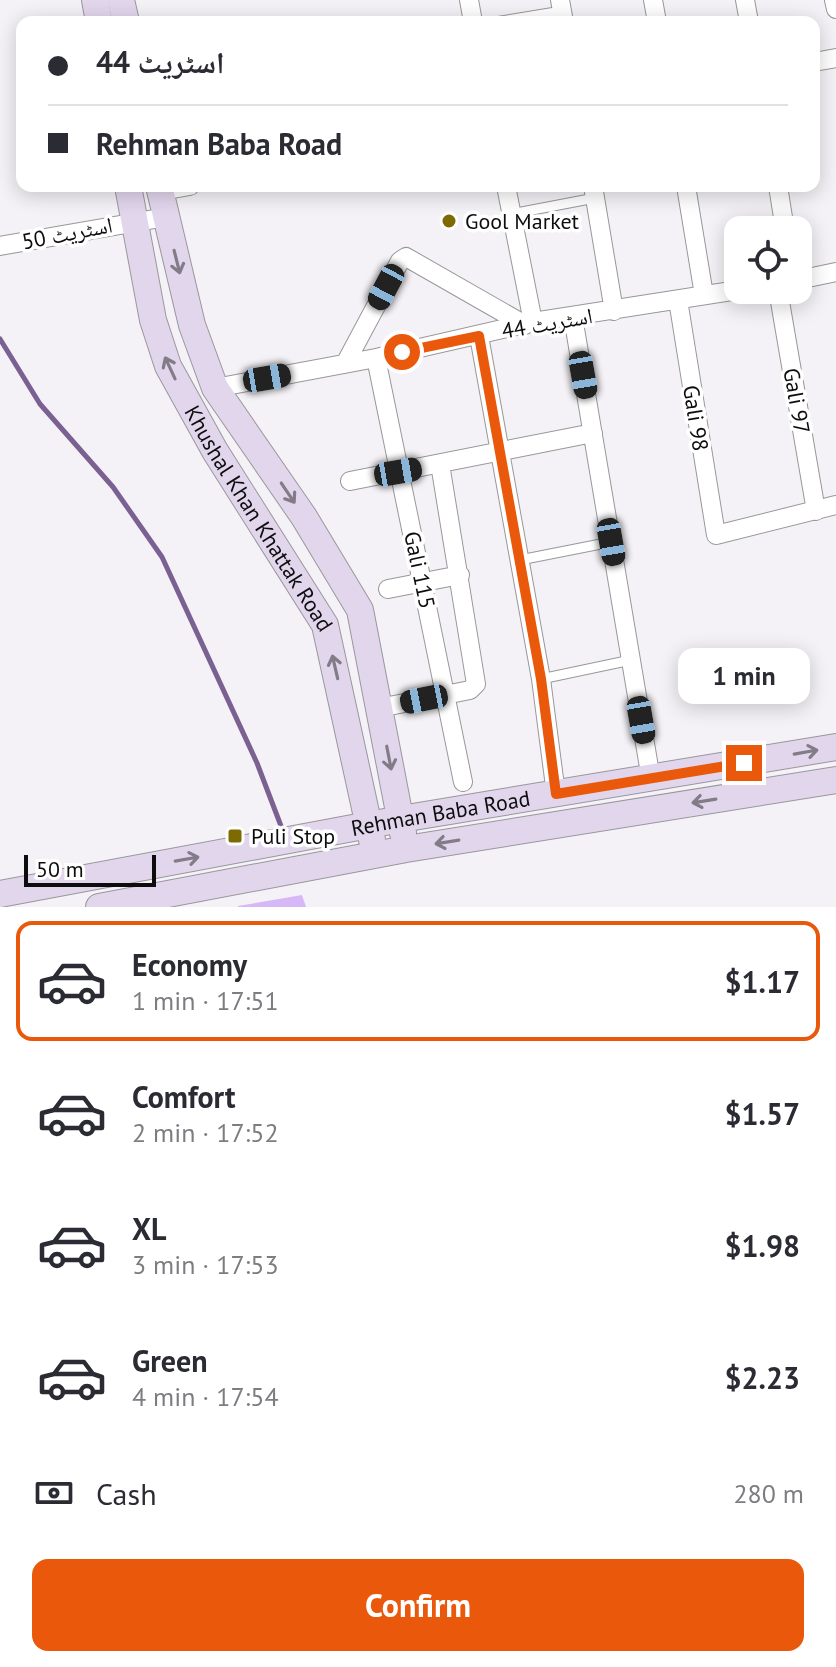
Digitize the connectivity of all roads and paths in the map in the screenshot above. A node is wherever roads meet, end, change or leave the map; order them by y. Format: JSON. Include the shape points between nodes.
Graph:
{"nodes":[{"id":1,"x":834,"y":0,"type":"edge"},
{"id":2,"x":836,"y":9,"type":"edge"},
{"id":3,"x":562,"y":11,"type":"edge"},
{"id":4,"x":532,"y":16,"type":"edge"},
{"id":5,"x":129,"y":192,"type":"edge"},
{"id":6,"x":161,"y":192,"type":"edge"},
{"id":7,"x":507,"y":192,"type":"edge"},
{"id":8,"x":594,"y":192,"type":"edge"},
{"id":9,"x":687,"y":192,"type":"edge"},
{"id":10,"x":779,"y":192,"type":"edge"},
{"id":11,"x":511,"y":214,"type":"junction"},
{"id":12,"x":783,"y":216,"type":"edge"},
{"id":13,"x":166,"y":217,"type":"junction"},
{"id":14,"x":135,"y":221,"type":"junction"},
{"id":15,"x":0,"y":246,"type":"edge"},
{"id":16,"x":836,"y":272,"type":"edge"},
{"id":17,"x":812,"y":277,"type":"edge"},
{"id":18,"x":724,"y":292,"type":"edge"},
{"id":19,"x":704,"y":295,"type":"junction"},
{"id":20,"x":678,"y":300,"type":"junction"},
{"id":21,"x":780,"y":304,"type":"edge"},
{"id":22,"x":614,"y":311,"type":"junction"},
{"id":23,"x":573,"y":317,"type":"junction"},
{"id":24,"x":529,"y":323,"type":"junction"},
{"id":25,"x":479,"y":336,"type":"junction"},
{"id":26,"x":376,"y":358,"type":"junction"},
{"id":27,"x":345,"y":364,"type":"junction"},
{"id":28,"x":215,"y":388,"type":"junction"},
{"id":29,"x":593,"y":433,"type":"junction"},
{"id":30,"x":500,"y":452,"type":"junction"},
{"id":31,"x":440,"y":464,"type":"junction"},
{"id":32,"x":398,"y":472,"type":"junction"},
{"id":33,"x":350,"y":481,"type":"dead end"},
{"id":34,"x":836,"y":505,"type":"edge"},
{"id":35,"x":816,"y":511,"type":"junction"},
{"id":36,"x":611,"y":542,"type":"junction"},
{"id":37,"x":518,"y":561,"type":"junction"},
{"id":38,"x":460,"y":575,"type":"junction"},
{"id":39,"x":423,"y":582,"type":"junction"},
{"id":40,"x":388,"y":589,"type":"dead end"},
{"id":41,"x":631,"y":660,"type":"junction"},
{"id":42,"x":541,"y":679,"type":"junction"},
{"id":43,"x":447,"y":695,"type":"junction"},
{"id":44,"x":379,"y":708,"type":"junction"},
{"id":45,"x":836,"y":747,"type":"edge"},
{"id":46,"x":651,"y":779,"type":"junction"},
{"id":47,"x":836,"y":780,"type":"edge"},
{"id":48,"x":463,"y":782,"type":"dead end"},
{"id":49,"x":556,"y":794,"type":"junction"},
{"id":50,"x":401,"y":819,"type":"junction"},
{"id":51,"x":370,"y":826,"type":"junction"},
{"id":52,"x":406,"y":849,"type":"junction"},
{"id":53,"x":375,"y":855,"type":"junction"},
{"id":54,"x":0,"y":894,"type":"edge"},
{"id":55,"x":99,"y":907,"type":"edge"}],
"edges":[{"from":1,"to":2,"type":"street"},
{"from":3,"to":4,"type":"lane"},
{"from":5,"to":14,"type":"street","name":"Khushal Khan Khattak Road"},
{"from":6,"to":13,"type":"street","name":"Khushal Khan Khattak Road"},
{"from":7,"to":11,"type":"street"},
{"from":8,"to":11,"type":"lane"},
{"from":8,"to":22,"type":"street"},
{"from":9,"to":19,"type":"street"},
{"from":10,"to":12,"type":"street"},
{"from":11,"to":24,"type":"street"},
{"from":13,"to":14,"type":"street","name":"اسٹریٹ 50"},
{"from":13,"to":28,"type":"street","name":"Khushal Khan Khattak Road","one_way":true,"via":[[192,325]]},
{"from":14,"to":15,"type":"street","name":"اسٹریٹ 50"},
{"from":51,"to":14,"type":"street","name":"Khushal Khan Khattak Road","one_way":true,"via":[[325,625],[168,366],[153,320]]},
{"from":16,"to":17,"type":"street"},
{"from":18,"to":19,"type":"street","name":"اسٹریٹ 44"},
{"from":19,"to":20,"type":"street","name":"اسٹریٹ 44"},
{"from":20,"to":22,"type":"street","name":"اسٹریٹ 44"},
{"from":20,"to":35,"type":"street","name":"Gali 98","via":[[716,535]]},
{"from":21,"to":35,"type":"street","name":"Gali 97"},
{"from":22,"to":23,"type":"street","name":"اسٹریٹ 44"},
{"from":23,"to":24,"type":"street","name":"اسٹریٹ 44"},
{"from":23,"to":29,"type":"street"},
{"from":24,"to":25,"type":"street","name":"اسٹریٹ 44"},
{"from":24,"to":27,"type":"street","via":[[406,257]]},
{"from":25,"to":26,"type":"street","name":"اسٹریٹ 44"},
{"from":25,"to":30,"type":"street"},
{"from":26,"to":27,"type":"street","name":"اسٹریٹ 44"},
{"from":26,"to":32,"type":"street","name":"Gali 115"},
{"from":27,"to":28,"type":"street","name":"اسٹریٹ 44"},
{"from":28,"to":44,"type":"street","name":"Khushal Khan Khattak Road","one_way":true,"via":[[360,610]]},
{"from":29,"to":30,"type":"street"},
{"from":29,"to":36,"type":"street"},
{"from":30,"to":31,"type":"street"},
{"from":30,"to":37,"type":"street"},
{"from":31,"to":32,"type":"street"},
{"from":31,"to":38,"type":"street"},
{"from":32,"to":33,"type":"street"},
{"from":32,"to":39,"type":"street","name":"Gali 115"},
{"from":34,"to":35,"type":"street"},
{"from":36,"to":37,"type":"lane"},
{"from":36,"to":41,"type":"street"},
{"from":37,"to":42,"type":"street"},
{"from":38,"to":39,"type":"street"},
{"from":38,"to":43,"type":"street","via":[[478,677],[470,690]]},
{"from":39,"to":40,"type":"street"},
{"from":39,"to":43,"type":"street","name":"Gali 115"},
{"from":41,"to":42,"type":"lane"},
{"from":41,"to":46,"type":"street"},
{"from":42,"to":49,"type":"street"},
{"from":43,"to":44,"type":"street"},
{"from":43,"to":48,"type":"street","name":"Gali 115"},
{"from":44,"to":50,"type":"street","name":"Khushal Khan Khattak Road","one_way":true},
{"from":46,"to":45,"type":"street","name":"Rehman Baba Road","one_way":true},
{"from":46,"to":49,"type":"street","name":"Rehman Baba Road"},
{"from":47,"to":52,"type":"street","name":"Rehman Baba Road","one_way":true},
{"from":49,"to":50,"type":"street","name":"Rehman Baba Road"},
{"from":50,"to":51,"type":"street","name":"Rehman Baba Road"},
{"from":50,"to":52,"type":"street","name":"Khushal Khan Khattak Road"},
{"from":51,"to":53,"type":"street","name":"Khushal Khan Khattak Road"},
{"from":54,"to":51,"type":"street","name":"Rehman Baba Road","one_way":true},
{"from":52,"to":53,"type":"street","name":"Rehman Baba Road"},
{"from":53,"to":55,"type":"street","name":"Rehman Baba Road"}]}
